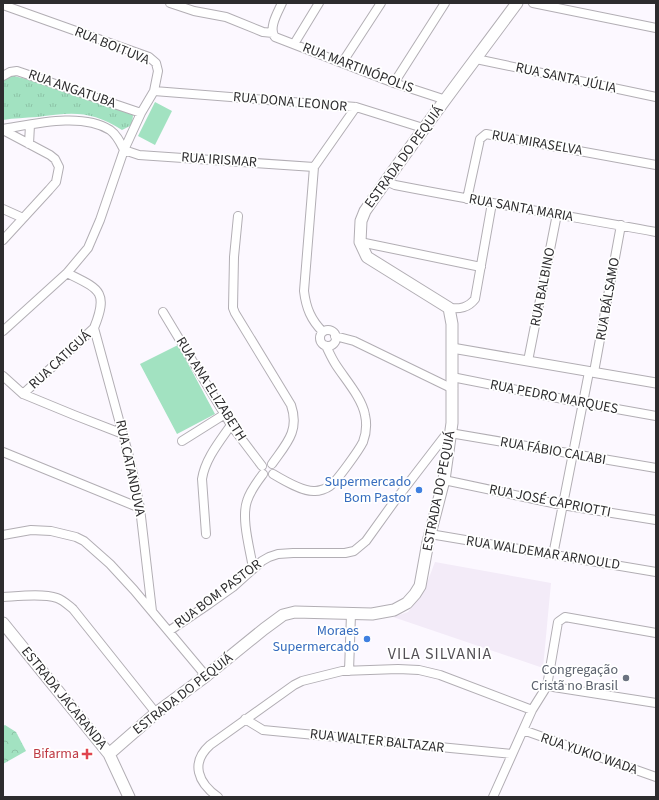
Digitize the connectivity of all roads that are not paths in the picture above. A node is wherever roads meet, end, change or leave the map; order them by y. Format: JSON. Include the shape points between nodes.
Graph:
{"nodes":[{"id":1,"x":170,"y":3,"type":"edge"},
{"id":2,"x":282,"y":3,"type":"edge"},
{"id":3,"x":319,"y":3,"type":"edge"},
{"id":4,"x":381,"y":3,"type":"edge"},
{"id":5,"x":444,"y":3,"type":"edge"},
{"id":6,"x":517,"y":3,"type":"edge"},
{"id":7,"x":532,"y":3,"type":"edge"},
{"id":8,"x":3,"y":5,"type":"edge"},
{"id":9,"x":656,"y":28,"type":"edge"},
{"id":10,"x":273,"y":29,"type":"junction"},
{"id":11,"x":294,"y":44,"type":"junction"},
{"id":12,"x":476,"y":59,"type":"junction"},
{"id":13,"x":342,"y":62,"type":"junction"},
{"id":14,"x":3,"y":76,"type":"edge"},
{"id":15,"x":394,"y":83,"type":"junction"},
{"id":16,"x":154,"y":91,"type":"junction"},
{"id":17,"x":656,"y":97,"type":"edge"},
{"id":18,"x":446,"y":100,"type":"junction"},
{"id":19,"x":356,"y":107,"type":"junction"},
{"id":20,"x":141,"y":113,"type":"junction"},
{"id":21,"x":30,"y":124,"type":"junction"},
{"id":22,"x":423,"y":128,"type":"junction"},
{"id":23,"x":3,"y":129,"type":"edge"},
{"id":24,"x":30,"y":144,"type":"junction"},
{"id":25,"x":124,"y":150,"type":"junction"},
{"id":26,"x":656,"y":165,"type":"edge"},
{"id":27,"x":314,"y":167,"type":"junction"},
{"id":28,"x":386,"y":181,"type":"junction"},
{"id":29,"x":467,"y":199,"type":"junction"},
{"id":30,"x":492,"y":204,"type":"junction"},
{"id":31,"x":3,"y":209,"type":"edge"},
{"id":32,"x":558,"y":214,"type":"junction"},
{"id":33,"x":238,"y":216,"type":"dead end"},
{"id":34,"x":23,"y":218,"type":"junction"},
{"id":35,"x":621,"y":226,"type":"junction"},
{"id":36,"x":656,"y":232,"type":"edge"},
{"id":37,"x":3,"y":240,"type":"edge"},
{"id":38,"x":360,"y":242,"type":"junction"},
{"id":39,"x":481,"y":267,"type":"junction"},
{"id":40,"x":67,"y":273,"type":"junction"},
{"id":41,"x":449,"y":308,"type":"junction"},
{"id":42,"x":163,"y":312,"type":"dead end"},
{"id":43,"x":94,"y":328,"type":"junction"},
{"id":44,"x":3,"y":331,"type":"edge"},
{"id":45,"x":323,"y":332,"type":"junction"},
{"id":46,"x":335,"y":336,"type":"junction"},
{"id":47,"x":326,"y":346,"type":"junction"},
{"id":48,"x":452,"y":348,"type":"junction"},
{"id":49,"x":528,"y":361,"type":"junction"},
{"id":50,"x":591,"y":372,"type":"junction"},
{"id":51,"x":3,"y":376,"type":"edge"},
{"id":52,"x":452,"y":377,"type":"junction"},
{"id":53,"x":656,"y":383,"type":"edge"},
{"id":54,"x":453,"y":389,"type":"junction"},
{"id":55,"x":23,"y":394,"type":"junction"},
{"id":56,"x":583,"y":403,"type":"junction"},
{"id":57,"x":225,"y":414,"type":"junction"},
{"id":58,"x":656,"y":416,"type":"edge"},
{"id":59,"x":231,"y":425,"type":"junction"},
{"id":60,"x":450,"y":433,"type":"junction"},
{"id":61,"x":123,"y":434,"type":"junction"},
{"id":62,"x":182,"y":441,"type":"dead end"},
{"id":63,"x":3,"y":452,"type":"edge"},
{"id":64,"x":573,"y":454,"type":"junction"},
{"id":65,"x":272,"y":464,"type":"junction"},
{"id":66,"x":656,"y":468,"type":"edge"},
{"id":67,"x":262,"y":470,"type":"junction"},
{"id":68,"x":273,"y":474,"type":"junction"},
{"id":69,"x":444,"y":480,"type":"junction"},
{"id":70,"x":562,"y":506,"type":"junction"},
{"id":71,"x":140,"y":508,"type":"junction"},
{"id":72,"x":656,"y":520,"type":"edge"},
{"id":73,"x":3,"y":534,"type":"edge"},
{"id":74,"x":206,"y":534,"type":"dead end"},
{"id":75,"x":430,"y":534,"type":"junction"},
{"id":76,"x":553,"y":555,"type":"junction"},
{"id":77,"x":253,"y":568,"type":"junction"},
{"id":78,"x":656,"y":572,"type":"edge"},
{"id":79,"x":3,"y":597,"type":"edge"},
{"id":80,"x":152,"y":611,"type":"junction"},
{"id":81,"x":351,"y":614,"type":"junction"},
{"id":82,"x":3,"y":623,"type":"edge"},
{"id":83,"x":169,"y":631,"type":"junction"},
{"id":84,"x":656,"y":633,"type":"edge"},
{"id":85,"x":349,"y":671,"type":"junction"},
{"id":86,"x":206,"y":676,"type":"junction"},
{"id":87,"x":546,"y":686,"type":"junction"},
{"id":88,"x":656,"y":703,"type":"edge"},
{"id":89,"x":532,"y":710,"type":"junction"},
{"id":90,"x":156,"y":713,"type":"junction"},
{"id":91,"x":245,"y":719,"type":"junction"},
{"id":92,"x":523,"y":730,"type":"junction"},
{"id":93,"x":109,"y":754,"type":"junction"},
{"id":94,"x":512,"y":754,"type":"junction"},
{"id":95,"x":656,"y":777,"type":"edge"},
{"id":96,"x":129,"y":797,"type":"edge"},
{"id":97,"x":218,"y":797,"type":"edge"},
{"id":98,"x":494,"y":797,"type":"edge"}],
"edges":[{"from":1,"to":10,"type":"street","name":"RUA MARTINÓPOLIS","via":[[226,17],[263,32]]},
{"from":2,"to":10,"type":"street"},
{"from":3,"to":11,"type":"street"},
{"from":4,"to":13,"type":"street"},
{"from":5,"to":15,"type":"street"},
{"from":6,"to":12,"type":"main road","name":"ESTRADA DO PEQUIÁ"},
{"from":7,"to":9,"type":"street"},
{"from":8,"to":16,"type":"street","name":"RUA BOITUVA","via":[[148,57],[156,64],[158,71]]},
{"from":10,"to":11,"type":"street","name":"RUA MARTINÓPOLIS","via":[[275,37]]},
{"from":11,"to":13,"type":"street","name":"RUA MARTINÓPOLIS"},
{"from":12,"to":17,"type":"street","name":"RUA SANTA JÚLIA"},
{"from":12,"to":18,"type":"main road","name":"ESTRADA DO PEQUIÁ"},
{"from":13,"to":15,"type":"street","name":"RUA MARTINÓPOLIS"},
{"from":14,"to":20,"type":"street","name":"RUA ANGATUBA","via":[[17,71]]},
{"from":15,"to":18,"type":"street","name":"RUA MARTINÓPOLIS"},
{"from":16,"to":19,"type":"street","name":"RUA DONA LEONOR"},
{"from":16,"to":20,"type":"street","name":"RUA BOITUVA"},
{"from":18,"to":22,"type":"main road","name":"ESTRADA DO PEQUIÁ"},
{"from":19,"to":22,"type":"street","name":"RUA DONA LEONOR"},
{"from":19,"to":27,"type":"street"},
{"from":20,"to":25,"type":"street","name":"RUA BOITUVA"},
{"from":21,"to":23,"type":"street"},
{"from":21,"to":24,"type":"street"},
{"from":21,"to":25,"type":"street","via":[[77,120],[93,123],[118,137]]},
{"from":22,"to":28,"type":"main road","name":"ESTRADA DO PEQUIÁ"},
{"from":23,"to":24,"type":"street"},
{"from":24,"to":34,"type":"street","via":[[55,159],[59,172],[50,190]]},
{"from":25,"to":27,"type":"street","name":"RUA IRISMAR","via":[[139,155]]},
{"from":25,"to":40,"type":"street","name":"RUA BOITUVA","via":[[90,243]]},
{"from":26,"to":29,"type":"street","name":"RUA MIRASELVA","via":[[486,134],[480,139]]},
{"from":27,"to":45,"type":"street","via":[[304,291],[311,318]]},
{"from":28,"to":29,"type":"street","name":"RUA SANTA MARIA"},
{"from":28,"to":38,"type":"main road","name":"ESTRADA DO PEQUIÁ","via":[[365,211],[361,221]]},
{"from":29,"to":30,"type":"street","name":"RUA SANTA MARIA"},
{"from":30,"to":32,"type":"street","name":"RUA SANTA MARIA"},
{"from":30,"to":39,"type":"street"},
{"from":31,"to":34,"type":"street"},
{"from":32,"to":35,"type":"street","name":"RUA SANTA MARIA"},
{"from":32,"to":49,"type":"street","name":"RUA BALBINO"},
{"from":33,"to":65,"type":"street","via":[[233,308],[291,405],[294,418],[293,433]]},
{"from":34,"to":37,"type":"street"},
{"from":35,"to":36,"type":"street","name":"RUA SANTA MARIA"},
{"from":35,"to":50,"type":"street","name":"RUA BÁLSAMO"},
{"from":38,"to":39,"type":"street"},
{"from":38,"to":41,"type":"main road","via":[[367,257]]},
{"from":39,"to":41,"type":"street","via":[[475,299],[471,304],[458,309]]},
{"from":40,"to":43,"type":"street","name":"RUA CATIGUÁ","via":[[96,290],[101,298],[102,306]]},
{"from":40,"to":44,"type":"street","name":"RUA BOITUVA"},
{"from":41,"to":48,"type":"main road","name":"ESTRADA DO PEQUIÁ"},
{"from":42,"to":57,"type":"street","name":"RUA ANA ELIZABETH"},
{"from":43,"to":55,"type":"street","name":"RUA CATIGUÁ"},
{"from":43,"to":61,"type":"street","name":"RUA CATANDUVA"},
{"from":45,"to":46,"type":"street","via":[[330,331]]},
{"from":45,"to":47,"type":"street","via":[[320,339]]},
{"from":46,"to":47,"type":"street","via":[[333,344]]},
{"from":46,"to":54,"type":"street","via":[[351,340]]},
{"from":47,"to":68,"type":"street","via":[[362,404],[366,428],[363,442],[330,486],[321,490],[308,490]]},
{"from":48,"to":49,"type":"street"},
{"from":48,"to":52,"type":"main road","name":"ESTRADA DO PEQUIÁ"},
{"from":49,"to":50,"type":"street"},
{"from":50,"to":53,"type":"street"},
{"from":50,"to":56,"type":"street","name":"RUA BÁLSAMO"},
{"from":51,"to":55,"type":"street"},
{"from":52,"to":54,"type":"main road","name":"ESTRADA DO PEQUIÁ"},
{"from":52,"to":56,"type":"street","name":"RUA PEDRO MARQUES"},
{"from":54,"to":60,"type":"main road","name":"ESTRADA DO PEQUIÁ"},
{"from":55,"to":61,"type":"street"},
{"from":56,"to":58,"type":"street","name":"RUA PEDRO MARQUES"},
{"from":56,"to":64,"type":"street","name":"RUA BÁLSAMO"},
{"from":57,"to":59,"type":"street","name":"RUA ANA ELIZABETH"},
{"from":57,"to":62,"type":"street"},
{"from":59,"to":67,"type":"street","name":"RUA ANA ELIZABETH"},
{"from":59,"to":74,"type":"street","via":[[203,473]]},
{"from":60,"to":64,"type":"street","name":"RUA FÁBIO CALABI"},
{"from":60,"to":69,"type":"main road","name":"ESTRADA DO PEQUIÁ"},
{"from":60,"to":77,"type":"street","name":"RUA BOM PASTOR","via":[[444,437],[366,541],[354,551],[278,554]]},
{"from":61,"to":71,"type":"street","name":"RUA CATANDUVA"},
{"from":63,"to":71,"type":"street"},
{"from":64,"to":66,"type":"street","name":"RUA FÁBIO CALABI"},
{"from":64,"to":70,"type":"street","name":"RUA BÁLSAMO"},
{"from":65,"to":67,"type":"street","via":[[267,462]]},
{"from":65,"to":68,"type":"street"},
{"from":67,"to":68,"type":"street","via":[[269,476]]},
{"from":67,"to":77,"type":"street","via":[[246,505],[245,519]]},
{"from":69,"to":70,"type":"street","name":"RUA JOSÉ CAPRIOTTI"},
{"from":69,"to":75,"type":"main road","name":"ESTRADA DO PEQUIÁ"},
{"from":70,"to":72,"type":"street","name":"RUA JOSÉ CAPRIOTTI"},
{"from":70,"to":76,"type":"street","name":"RUA BÁLSAMO"},
{"from":71,"to":80,"type":"street","name":"RUA CATANDUVA"},
{"from":73,"to":80,"type":"street","via":[[32,530],[76,537],[84,541],[110,564]]},
{"from":75,"to":76,"type":"street","name":"RUA WALDEMAR ARNOULD"},
{"from":75,"to":81,"type":"main road","name":"ESTRADA DO PEQUIÁ","via":[[420,586],[407,603],[394,610]]},
{"from":76,"to":78,"type":"street","name":"RUA WALDEMAR ARNOULD"},
{"from":77,"to":83,"type":"street","name":"RUA BOM PASTOR","via":[[209,604]]},
{"from":79,"to":90,"type":"street","via":[[50,596],[66,603]]},
{"from":80,"to":83,"type":"street"},
{"from":81,"to":85,"type":"street"},
{"from":81,"to":86,"type":"main road","name":"ESTRADA DO PEQUIÁ","via":[[295,612],[283,615]]},
{"from":82,"to":93,"type":"main road","name":"ESTRADA JACARANDA"},
{"from":83,"to":86,"type":"street"},
{"from":84,"to":87,"type":"street","via":[[565,617],[558,622]]},
{"from":85,"to":89,"type":"street","via":[[398,669],[440,674]]},
{"from":85,"to":91,"type":"street","via":[[302,681]]},
{"from":86,"to":90,"type":"main road","name":"ESTRADA DO PEQUIÁ"},
{"from":87,"to":88,"type":"street"},
{"from":87,"to":89,"type":"street"},
{"from":89,"to":92,"type":"street"},
{"from":90,"to":93,"type":"main road","name":"ESTRADA DO PEQUIÁ"},
{"from":91,"to":94,"type":"street","name":"RUA WALTER BALTAZAR","via":[[262,730]]},
{"from":91,"to":97,"type":"street","via":[[210,745],[199,757],[200,775],[208,788]]},
{"from":92,"to":94,"type":"street"},
{"from":92,"to":95,"type":"street","name":"RUA YUKIO WADA"},
{"from":93,"to":96,"type":"main road"},
{"from":94,"to":98,"type":"street"}]}
